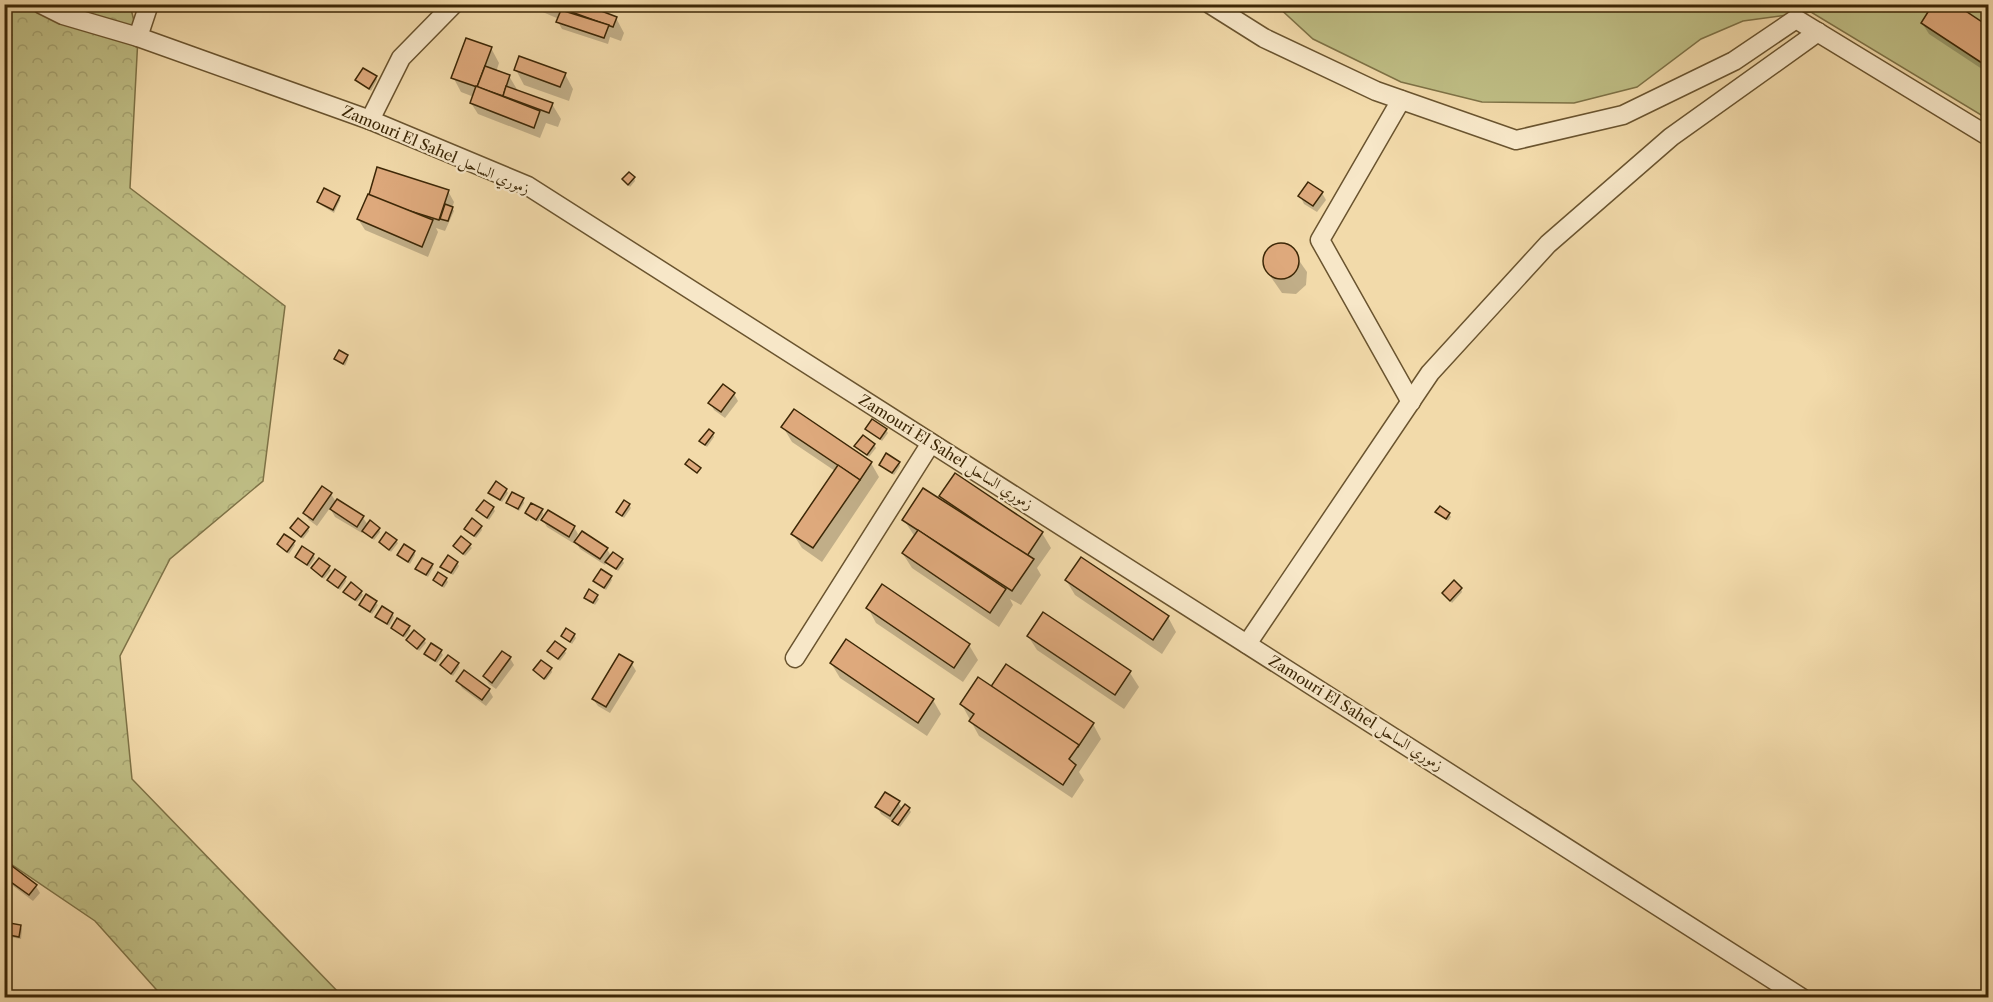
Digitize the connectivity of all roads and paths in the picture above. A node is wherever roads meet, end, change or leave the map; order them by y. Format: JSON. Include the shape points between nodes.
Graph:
{"nodes":[{"id":1,"x":40,"y":4,"type":"edge"},
{"id":2,"x":149,"y":4,"type":"edge"},
{"id":3,"x":454,"y":4,"type":"edge"},
{"id":4,"x":1209,"y":4,"type":"edge"},
{"id":5,"x":1796,"y":12,"type":"edge"},
{"id":6,"x":1818,"y":32,"type":"junction"},
{"id":7,"x":138,"y":38,"type":"junction"},
{"id":8,"x":1401,"y":99,"type":"junction"},
{"id":9,"x":370,"y":120,"type":"junction"},
{"id":10,"x":1989,"y":136,"type":"edge"},
{"id":11,"x":1411,"y":402,"type":"junction"},
{"id":12,"x":931,"y":443,"type":"junction"},
{"id":13,"x":1247,"y":644,"type":"junction"},
{"id":14,"x":795,"y":658,"type":"dead end"},
{"id":15,"x":1802,"y":998,"type":"edge"}],
"edges":[{"from":1,"to":7,"type":"street","name":"Zamouri El Sahel زموري الساحل"},
{"from":2,"to":7,"type":"street"},
{"from":3,"to":9,"type":"street","via":[[401,58]]},
{"from":4,"to":8,"type":"street","via":[[1264,38]]},
{"from":5,"to":6,"type":"street"},
{"from":5,"to":8,"type":"street","via":[[1734,61],[1623,115],[1516,140]]},
{"from":6,"to":10,"type":"street"},
{"from":6,"to":11,"type":"street","via":[[1671,137],[1548,244],[1430,373]]},
{"from":7,"to":9,"type":"street","name":"Zamouri El Sahel زموري الساحل"},
{"from":8,"to":11,"type":"street","via":[[1320,240]]},
{"from":9,"to":12,"type":"street","name":"Zamouri El Sahel زموري الساحل","via":[[528,186]]},
{"from":11,"to":13,"type":"street"},
{"from":12,"to":13,"type":"street","name":"Zamouri El Sahel زموري الساحل"},
{"from":12,"to":14,"type":"street"},
{"from":13,"to":15,"type":"street","name":"Zamouri El Sahel زموري الساحل"}]}
